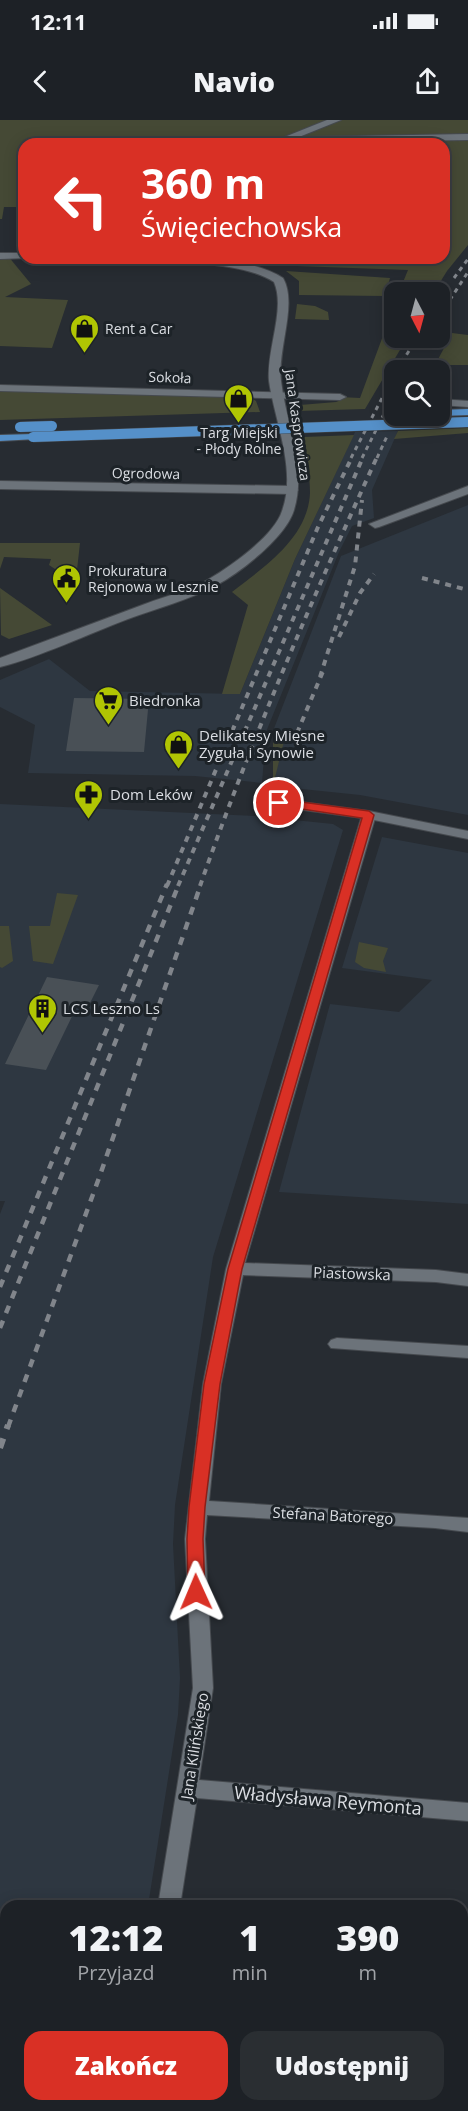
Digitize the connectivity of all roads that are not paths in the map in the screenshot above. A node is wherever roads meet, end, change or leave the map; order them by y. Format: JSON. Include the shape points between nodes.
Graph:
{"nodes":[{"id":1,"x":336,"y":120,"type":"edge"},
{"id":2,"x":468,"y":137,"type":"edge"},
{"id":3,"x":288,"y":138,"type":"edge"},
{"id":4,"x":430,"y":138,"type":"edge"},
{"id":5,"x":0,"y":256,"type":"edge"},
{"id":6,"x":18,"y":256,"type":"edge"},
{"id":7,"x":230,"y":264,"type":"edge"},
{"id":8,"x":0,"y":388,"type":"edge"},
{"id":9,"x":276,"y":397,"type":"junction"},
{"id":10,"x":340,"y":397,"type":"dead end"},
{"id":11,"x":450,"y":403,"type":"edge"},
{"id":12,"x":468,"y":404,"type":"edge"},
{"id":13,"x":468,"y":412,"type":"edge"},
{"id":14,"x":450,"y":413,"type":"edge"},
{"id":15,"x":384,"y":414,"type":"edge"},
{"id":16,"x":468,"y":422,"type":"edge"},
{"id":17,"x":0,"y":427,"type":"edge"},
{"id":18,"x":0,"y":438,"type":"edge"},
{"id":19,"x":0,"y":485,"type":"edge"},
{"id":20,"x":292,"y":490,"type":"junction"},
{"id":21,"x":468,"y":490,"type":"edge"},
{"id":22,"x":375,"y":524,"type":"dead end"},
{"id":23,"x":0,"y":663,"type":"edge"},
{"id":24,"x":279,"y":803,"type":"dead end"},
{"id":25,"x":369,"y":815,"type":"junction"},
{"id":26,"x":468,"y":835,"type":"edge"},
{"id":27,"x":235,"y":1269,"type":"junction"},
{"id":28,"x":468,"y":1280,"type":"edge"},
{"id":29,"x":337,"y":1344,"type":"dead end"},
{"id":30,"x":468,"y":1352,"type":"edge"},
{"id":31,"x":197,"y":1507,"type":"junction"},
{"id":32,"x":468,"y":1526,"type":"edge"},
{"id":33,"x":187,"y":1788,"type":"junction"},
{"id":34,"x":468,"y":1812,"type":"edge"},
{"id":35,"x":170,"y":1900,"type":"edge"}],
"edges":[{"from":1,"to":3,"type":"street"},
{"from":2,"to":4,"type":"street"},
{"from":5,"to":6,"type":"street"},
{"from":7,"to":9,"type":"street","name":"Jana Kasprowicza","via":[[266,270],[279,280],[283,292],[274,359]]},
{"from":8,"to":9,"type":"street","name":"Sokoła"},
{"from":9,"to":10,"type":"street","name":"Sokoła"},
{"from":9,"to":20,"type":"street","name":"Jana Kasprowicza"},
{"from":11,"to":12,"type":"street"},
{"from":13,"to":14,"type":"main road"},
{"from":15,"to":17,"type":"main road","bridge":true},
{"from":16,"to":18,"type":"main road","bridge":true},
{"from":19,"to":20,"type":"street","name":"Ogrodowa"},
{"from":20,"to":23,"type":"street","name":"Jana Kasprowicza","via":[[287,514],[268,539],[212,583]]},
{"from":21,"to":22,"type":"street"},
{"from":24,"to":25,"type":"street"},
{"from":25,"to":26,"type":"street"},
{"from":25,"to":27,"type":"street","name":"Jana Kilińskiego"},
{"from":27,"to":28,"type":"street","name":"Piastowska"},
{"from":27,"to":31,"type":"street","name":"Jana Kilińskiego","via":[[212,1384]]},
{"from":29,"to":30,"type":"street"},
{"from":31,"to":32,"type":"street","name":"Stefana Batorego"},
{"from":31,"to":33,"type":"street","name":"Jana Kilińskiego","via":[[196,1592],[203,1688]]},
{"from":33,"to":34,"type":"street","name":"Władysława Reymonta"},
{"from":33,"to":35,"type":"street","name":"Jana Kilińskiego"}]}
